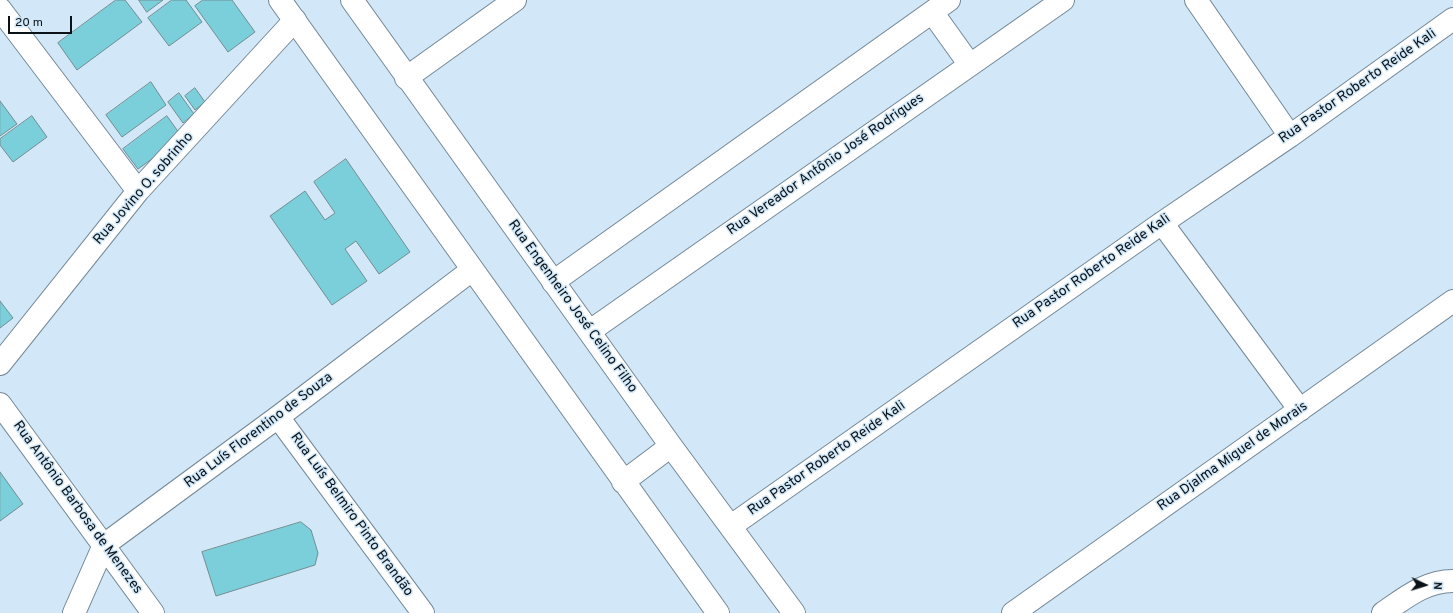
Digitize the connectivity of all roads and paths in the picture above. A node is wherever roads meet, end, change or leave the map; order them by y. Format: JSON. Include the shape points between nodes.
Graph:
{"nodes":[{"id":1,"x":280,"y":0,"type":"edge"},
{"id":2,"x":352,"y":0,"type":"edge"},
{"id":3,"x":515,"y":0,"type":"edge"},
{"id":4,"x":1063,"y":0,"type":"edge"},
{"id":5,"x":1196,"y":0,"type":"edge"},
{"id":6,"x":941,"y":6,"type":"edge"},
{"id":7,"x":0,"y":9,"type":"edge"},
{"id":8,"x":1453,"y":19,"type":"edge"},
{"id":9,"x":295,"y":20,"type":"junction"},
{"id":10,"x":970,"y":65,"type":"junction"},
{"id":11,"x":406,"y":78,"type":"junction"},
{"id":12,"x":1290,"y":136,"type":"junction"},
{"id":13,"x":138,"y":191,"type":"junction"},
{"id":14,"x":1162,"y":223,"type":"junction"},
{"id":15,"x":472,"y":270,"type":"junction"},
{"id":16,"x":553,"y":282,"type":"junction"},
{"id":17,"x":1453,"y":301,"type":"edge"},
{"id":18,"x":590,"y":331,"type":"junction"},
{"id":19,"x":0,"y":364,"type":"edge"},
{"id":20,"x":0,"y":404,"type":"edge"},
{"id":21,"x":1300,"y":410,"type":"junction"},
{"id":22,"x":278,"y":417,"type":"junction"},
{"id":23,"x":671,"y":446,"type":"junction"},
{"id":24,"x":623,"y":482,"type":"junction"},
{"id":25,"x":731,"y":526,"type":"junction"},
{"id":26,"x":104,"y":545,"type":"junction"},
{"id":27,"x":1453,"y":581,"type":"edge"},
{"id":28,"x":74,"y":613,"type":"edge"},
{"id":29,"x":153,"y":613,"type":"edge"},
{"id":30,"x":423,"y":613,"type":"edge"},
{"id":31,"x":718,"y":613,"type":"edge"},
{"id":32,"x":794,"y":613,"type":"edge"},
{"id":33,"x":1014,"y":613,"type":"edge"},
{"id":34,"x":1383,"y":613,"type":"edge"}],
"edges":[{"from":1,"to":9,"type":"street"},
{"from":2,"to":11,"type":"street","name":"Rua Engenheiro José Celino Filho"},
{"from":3,"to":11,"type":"street"},
{"from":4,"to":10,"type":"street","name":"Rua Vereador Antônio José Rodrigues"},
{"from":5,"to":12,"type":"street"},
{"from":6,"to":10,"type":"street"},
{"from":6,"to":16,"type":"street"},
{"from":7,"to":13,"type":"street"},
{"from":8,"to":12,"type":"street","name":"Rua Pastor Roberto Reide Kali"},
{"from":9,"to":13,"type":"street","name":"Rua Jovino O. sobrinho"},
{"from":9,"to":15,"type":"street"},
{"from":10,"to":18,"type":"street","name":"Rua Vereador Antônio José Rodrigues"},
{"from":11,"to":16,"type":"street","name":"Rua Engenheiro José Celino Filho"},
{"from":12,"to":14,"type":"street","name":"Rua Pastor Roberto Reide Kali"},
{"from":13,"to":19,"type":"street","name":"Rua Jovino O. sobrinho"},
{"from":14,"to":21,"type":"street"},
{"from":14,"to":25,"type":"street","name":"Rua Pastor Roberto Reide Kali"},
{"from":15,"to":22,"type":"street","name":"Rua Luís Florentino de Souza"},
{"from":15,"to":24,"type":"street"},
{"from":16,"to":18,"type":"street","name":"Rua Engenheiro José Celino Filho"},
{"from":17,"to":21,"type":"street","name":"Rua Djalma Miguel de Morais"},
{"from":18,"to":23,"type":"street","name":"Rua Engenheiro José Celino Filho"},
{"from":20,"to":26,"type":"street","name":"Rua Antônio Barbosa de Menezes"},
{"from":21,"to":33,"type":"street","name":"Rua Djalma Miguel de Morais"},
{"from":22,"to":26,"type":"street","name":"Rua Luís Florentino de Souza"},
{"from":22,"to":30,"type":"street","name":"Rua Luís Belmiro Pinto Brandão"},
{"from":23,"to":24,"type":"street"},
{"from":23,"to":25,"type":"street","name":"Rua Engenheiro José Celino Filho"},
{"from":24,"to":31,"type":"street"},
{"from":25,"to":32,"type":"street","name":"Rua Engenheiro José Celino Filho"},
{"from":26,"to":28,"type":"street","name":"Rua Luís Florentino de Souza"},
{"from":26,"to":29,"type":"street","name":"Rua Antônio Barbosa de Menezes"},
{"from":27,"to":34,"type":"street","via":[[1418,588]]}]}
